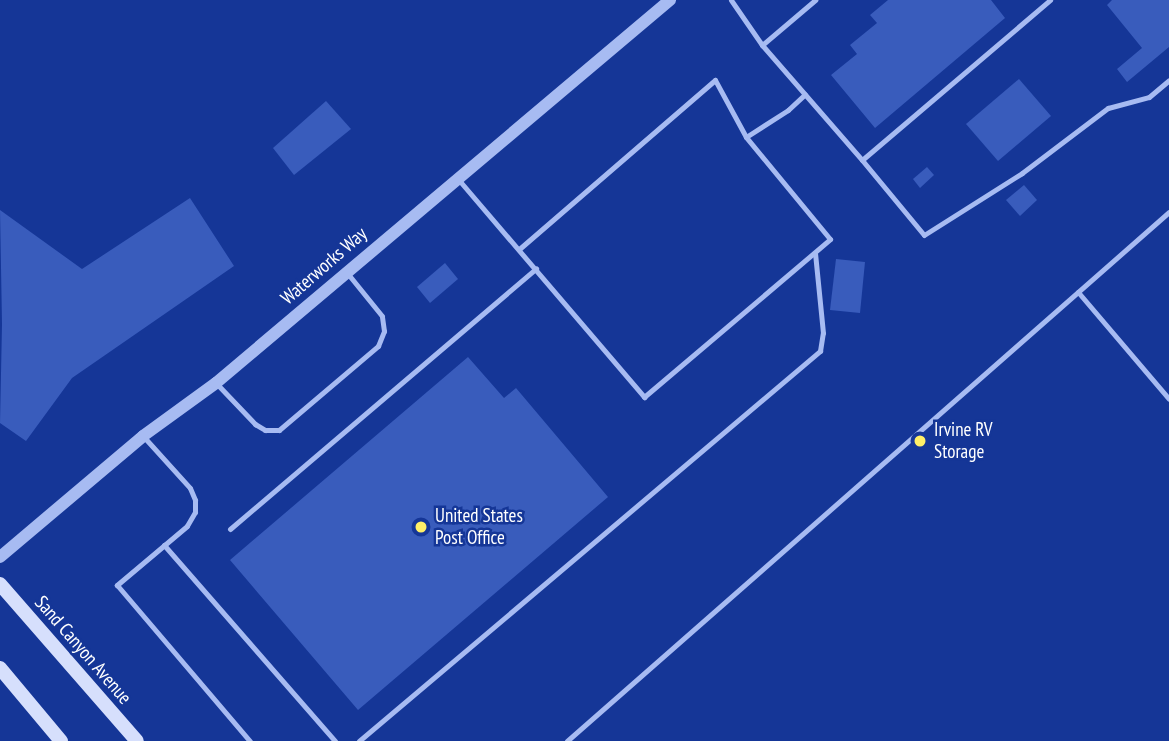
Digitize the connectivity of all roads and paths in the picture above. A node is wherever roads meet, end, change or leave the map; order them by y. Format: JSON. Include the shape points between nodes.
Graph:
{"nodes":[{"id":1,"x":670,"y":0,"type":"edge"},
{"id":2,"x":731,"y":0,"type":"edge"},
{"id":3,"x":815,"y":0,"type":"edge"},
{"id":4,"x":1049,"y":0,"type":"edge"},
{"id":5,"x":762,"y":45,"type":"junction"},
{"id":6,"x":1169,"y":80,"type":"edge"},
{"id":7,"x":806,"y":94,"type":"junction"},
{"id":8,"x":746,"y":137,"type":"junction"},
{"id":9,"x":862,"y":160,"type":"junction"},
{"id":10,"x":456,"y":177,"type":"junction"},
{"id":11,"x":1169,"y":212,"type":"edge"},
{"id":12,"x":519,"y":249,"type":"junction"},
{"id":13,"x":815,"y":253,"type":"junction"},
{"id":14,"x":536,"y":269,"type":"junction"},
{"id":15,"x":346,"y":272,"type":"junction"},
{"id":16,"x":1078,"y":292,"type":"junction"},
{"id":17,"x":216,"y":383,"type":"junction"},
{"id":18,"x":1169,"y":398,"type":"edge"},
{"id":19,"x":142,"y":436,"type":"junction"},
{"id":20,"x":230,"y":529,"type":"dead end"},
{"id":21,"x":164,"y":545,"type":"junction"},
{"id":22,"x":0,"y":557,"type":"edge"},
{"id":23,"x":0,"y":584,"type":"edge"},
{"id":24,"x":0,"y":668,"type":"edge"},
{"id":25,"x":61,"y":741,"type":"edge"},
{"id":26,"x":137,"y":741,"type":"edge"},
{"id":27,"x":250,"y":741,"type":"edge"},
{"id":28,"x":335,"y":741,"type":"edge"},
{"id":29,"x":359,"y":741,"type":"edge"},
{"id":30,"x":567,"y":741,"type":"edge"}],
"edges":[{"from":1,"to":10,"type":"street","name":"Waterworks Way"},
{"from":2,"to":5,"type":"lane"},
{"from":3,"to":5,"type":"lane"},
{"from":4,"to":9,"type":"lane"},
{"from":5,"to":7,"type":"lane"},
{"from":6,"to":9,"type":"lane","via":[[1149,97],[1108,108],[1022,173],[924,235]]},
{"from":7,"to":8,"type":"lane"},
{"from":7,"to":9,"type":"lane"},
{"from":8,"to":12,"type":"lane","via":[[715,80]]},
{"from":8,"to":13,"type":"lane","via":[[830,239]]},
{"from":10,"to":12,"type":"lane"},
{"from":10,"to":15,"type":"street","name":"Waterworks Way"},
{"from":11,"to":16,"type":"lane"},
{"from":12,"to":14,"type":"lane"},
{"from":13,"to":14,"type":"lane","via":[[644,397]]},
{"from":13,"to":29,"type":"lane","via":[[823,333],[820,351]]},
{"from":14,"to":20,"type":"lane"},
{"from":15,"to":17,"type":"street","name":"Waterworks Way"},
{"from":15,"to":17,"type":"lane","via":[[382,316],[384,331],[378,346],[279,430],[255,424]]},
{"from":16,"to":18,"type":"lane"},
{"from":16,"to":30,"type":"lane"},
{"from":17,"to":19,"type":"street","name":"Waterworks Way"},
{"from":19,"to":21,"type":"lane","via":[[195,499],[195,512],[187,526]]},
{"from":19,"to":22,"type":"street","name":"Waterworks Way"},
{"from":21,"to":27,"type":"lane","via":[[117,585]]},
{"from":21,"to":28,"type":"lane"},
{"from":23,"to":26,"type":"main road","name":"Sand Canyon Avenue"},
{"from":24,"to":25,"type":"main road"}]}
